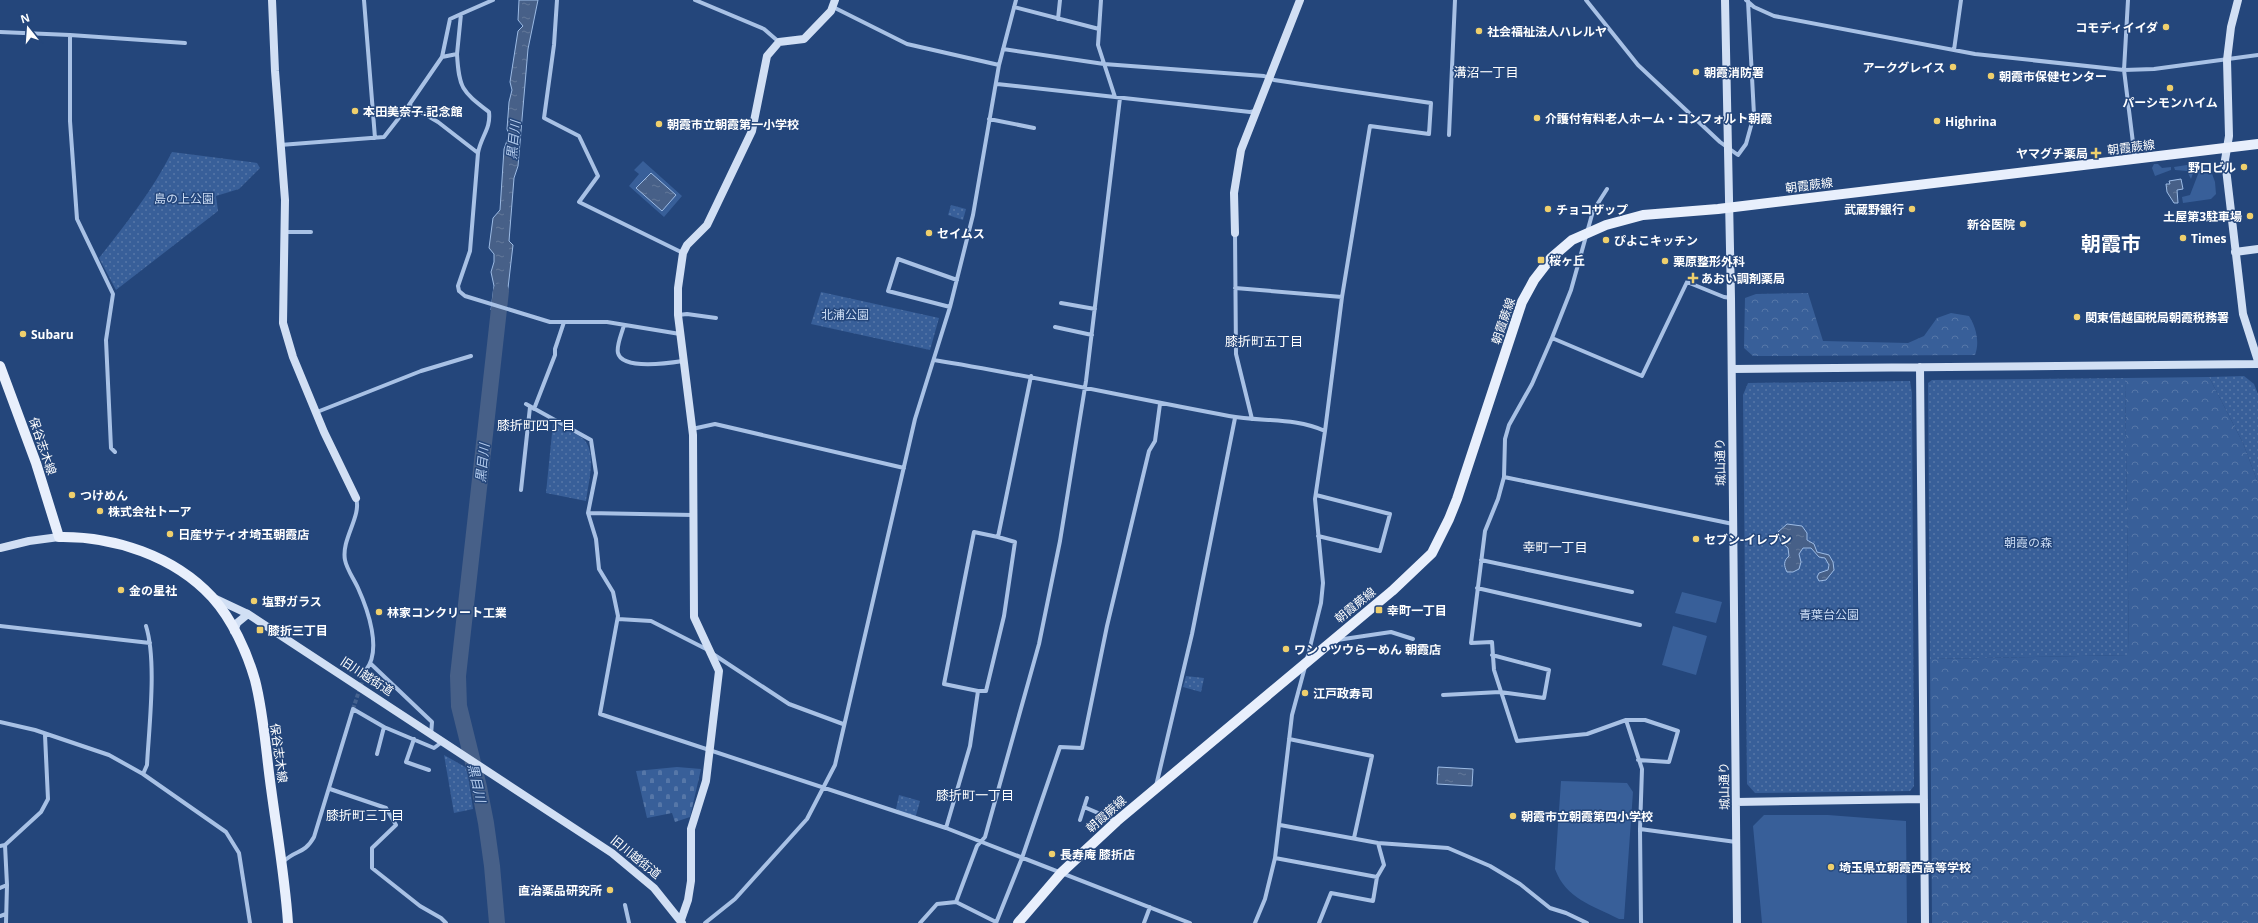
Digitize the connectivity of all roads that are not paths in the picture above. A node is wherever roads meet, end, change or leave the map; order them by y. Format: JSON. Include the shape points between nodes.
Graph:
{"nodes":[{"id":1,"x":272,"y":0,"type":"edge"},
{"id":2,"x":364,"y":0,"type":"edge"},
{"id":3,"x":493,"y":0,"type":"edge"},
{"id":4,"x":557,"y":0,"type":"edge"},
{"id":5,"x":695,"y":0,"type":"edge"},
{"id":6,"x":1016,"y":0,"type":"edge"},
{"id":7,"x":1060,"y":0,"type":"edge"},
{"id":8,"x":1101,"y":0,"type":"edge"},
{"id":9,"x":1300,"y":0,"type":"edge"},
{"id":10,"x":1455,"y":0,"type":"edge"},
{"id":11,"x":1586,"y":0,"type":"edge"},
{"id":12,"x":1725,"y":0,"type":"edge"},
{"id":13,"x":1961,"y":0,"type":"edge"},
{"id":14,"x":2128,"y":0,"type":"edge"},
{"id":15,"x":2238,"y":0,"type":"edge"},
{"id":16,"x":1747,"y":1,"type":"edge"},
{"id":17,"x":834,"y":3,"type":"edge"},
{"id":18,"x":1014,"y":8,"type":"junction"},
{"id":19,"x":461,"y":14,"type":"junction"},
{"id":20,"x":1058,"y":19,"type":"junction"},
{"id":21,"x":1099,"y":29,"type":"junction"},
{"id":22,"x":0,"y":32,"type":"edge"},
{"id":23,"x":70,"y":35,"type":"junction"},
{"id":24,"x":780,"y":42,"type":"junction"},
{"id":25,"x":184,"y":43,"type":"dead end"},
{"id":26,"x":1003,"y":49,"type":"junction"},
{"id":27,"x":1954,"y":50,"type":"junction"},
{"id":28,"x":457,"y":54,"type":"junction"},
{"id":29,"x":2258,"y":56,"type":"edge"},
{"id":30,"x":442,"y":57,"type":"junction"},
{"id":31,"x":2227,"y":60,"type":"junction"},
{"id":32,"x":1104,"y":64,"type":"junction"},
{"id":33,"x":999,"y":65,"type":"junction"},
{"id":34,"x":2124,"y":70,"type":"junction"},
{"id":35,"x":1269,"y":78,"type":"junction"},
{"id":36,"x":997,"y":84,"type":"junction"},
{"id":37,"x":1114,"y":97,"type":"junction"},
{"id":38,"x":1120,"y":98,"type":"junction"},
{"id":39,"x":409,"y":105,"type":"junction"},
{"id":40,"x":1256,"y":111,"type":"junction"},
{"id":41,"x":989,"y":119,"type":"junction"},
{"id":42,"x":1034,"y":128,"type":"dead end"},
{"id":43,"x":1449,"y":135,"type":"dead end"},
{"id":44,"x":375,"y":138,"type":"junction"},
{"id":45,"x":2258,"y":144,"type":"edge"},
{"id":46,"x":280,"y":145,"type":"junction"},
{"id":47,"x":2226,"y":148,"type":"junction"},
{"id":48,"x":1729,"y":150,"type":"junction"},
{"id":49,"x":478,"y":153,"type":"junction"},
{"id":50,"x":2135,"y":160,"type":"junction"},
{"id":51,"x":1606,"y":189,"type":"dead end"},
{"id":52,"x":1729,"y":208,"type":"junction"},
{"id":53,"x":285,"y":232,"type":"junction"},
{"id":54,"x":311,"y":232,"type":"dead end"},
{"id":55,"x":1235,"y":233,"type":"joint"},
{"id":56,"x":1587,"y":233,"type":"junction"},
{"id":57,"x":2258,"y":249,"type":"edge"},
{"id":58,"x":2235,"y":252,"type":"junction"},
{"id":59,"x":683,"y":253,"type":"junction"},
{"id":60,"x":957,"y":280,"type":"junction"},
{"id":61,"x":1235,"y":288,"type":"junction"},
{"id":62,"x":1342,"y":297,"type":"junction"},
{"id":63,"x":1732,"y":298,"type":"junction"},
{"id":64,"x":1061,"y":303,"type":"dead end"},
{"id":65,"x":950,"y":307,"type":"junction"},
{"id":66,"x":1095,"y":309,"type":"junction"},
{"id":67,"x":678,"y":315,"type":"junction"},
{"id":68,"x":716,"y":318,"type":"dead end"},
{"id":69,"x":564,"y":322,"type":"junction"},
{"id":70,"x":624,"y":325,"type":"junction"},
{"id":71,"x":1055,"y":327,"type":"dead end"},
{"id":72,"x":680,"y":334,"type":"junction"},
{"id":73,"x":1092,"y":334,"type":"junction"},
{"id":74,"x":1552,"y":338,"type":"junction"},
{"id":75,"x":471,"y":356,"type":"dead end"},
{"id":76,"x":934,"y":360,"type":"junction"},
{"id":77,"x":683,"y":361,"type":"junction"},
{"id":78,"x":2258,"y":362,"type":"edge"},
{"id":79,"x":0,"y":366,"type":"edge"},
{"id":80,"x":1920,"y":367,"type":"junction"},
{"id":81,"x":1732,"y":369,"type":"junction"},
{"id":82,"x":1031,"y":376,"type":"junction"},
{"id":83,"x":1085,"y":389,"type":"junction"},
{"id":84,"x":526,"y":404,"type":"dead end"},
{"id":85,"x":1160,"y":404,"type":"junction"},
{"id":86,"x":532,"y":408,"type":"junction"},
{"id":87,"x":317,"y":412,"type":"junction"},
{"id":88,"x":1235,"y":418,"type":"junction"},
{"id":89,"x":1252,"y":419,"type":"junction"},
{"id":90,"x":692,"y":429,"type":"junction"},
{"id":91,"x":1325,"y":431,"type":"junction"},
{"id":92,"x":114,"y":452,"type":"dead end"},
{"id":93,"x":904,"y":468,"type":"junction"},
{"id":94,"x":1504,"y":478,"type":"junction"},
{"id":95,"x":521,"y":490,"type":"dead end"},
{"id":96,"x":1316,"y":495,"type":"junction"},
{"id":97,"x":356,"y":498,"type":"joint"},
{"id":98,"x":588,"y":513,"type":"junction"},
{"id":99,"x":693,"y":515,"type":"junction"},
{"id":100,"x":1733,"y":524,"type":"junction"},
{"id":101,"x":1318,"y":536,"type":"junction"},
{"id":102,"x":59,"y":537,"type":"junction"},
{"id":103,"x":998,"y":537,"type":"junction"},
{"id":104,"x":0,"y":548,"type":"edge"},
{"id":105,"x":1481,"y":560,"type":"junction"},
{"id":106,"x":1477,"y":588,"type":"junction"},
{"id":107,"x":1632,"y":592,"type":"dead end"},
{"id":108,"x":213,"y":597,"type":"junction"},
{"id":109,"x":248,"y":614,"type":"junction"},
{"id":110,"x":618,"y":619,"type":"junction"},
{"id":111,"x":1640,"y":625,"type":"dead end"},
{"id":112,"x":0,"y":626,"type":"edge"},
{"id":113,"x":146,"y":626,"type":"dead end"},
{"id":114,"x":234,"y":631,"type":"junction"},
{"id":115,"x":1413,"y":640,"type":"dead end"},
{"id":116,"x":1331,"y":641,"type":"junction"},
{"id":117,"x":150,"y":643,"type":"junction"},
{"id":118,"x":709,"y":651,"type":"junction"},
{"id":119,"x":1492,"y":655,"type":"junction"},
{"id":120,"x":1306,"y":661,"type":"junction"},
{"id":121,"x":371,"y":664,"type":"junction"},
{"id":122,"x":366,"y":670,"type":"tunnel mouth"},
{"id":123,"x":978,"y":691,"type":"junction"},
{"id":124,"x":1500,"y":692,"type":"junction"},
{"id":125,"x":1443,"y":695,"type":"dead end"},
{"id":126,"x":1626,"y":720,"type":"junction"},
{"id":127,"x":0,"y":722,"type":"edge"},
{"id":128,"x":843,"y":724,"type":"junction"},
{"id":129,"x":384,"y":727,"type":"junction"},
{"id":130,"x":45,"y":735,"type":"junction"},
{"id":131,"x":431,"y":735,"type":"junction"},
{"id":132,"x":414,"y":739,"type":"junction"},
{"id":133,"x":1289,"y":739,"type":"junction"},
{"id":134,"x":442,"y":742,"type":"junction"},
{"id":135,"x":708,"y":750,"type":"junction"},
{"id":136,"x":377,"y":754,"type":"dead end"},
{"id":137,"x":1638,"y":760,"type":"junction"},
{"id":138,"x":429,"y":770,"type":"dead end"},
{"id":139,"x":143,"y":774,"type":"junction"},
{"id":140,"x":823,"y":788,"type":"junction"},
{"id":141,"x":330,"y":789,"type":"junction"},
{"id":142,"x":1155,"y":789,"type":"junction"},
{"id":143,"x":1087,"y":798,"type":"dead end"},
{"id":144,"x":1924,"y":799,"type":"junction"},
{"id":145,"x":1736,"y":802,"type":"junction"},
{"id":146,"x":1084,"y":807,"type":"junction"},
{"id":147,"x":1080,"y":820,"type":"dead end"},
{"id":148,"x":1117,"y":821,"type":"junction"},
{"id":149,"x":1280,"y":825,"type":"junction"},
{"id":150,"x":946,"y":828,"type":"junction"},
{"id":151,"x":1640,"y":829,"type":"junction"},
{"id":152,"x":1354,"y":838,"type":"junction"},
{"id":153,"x":1736,"y":842,"type":"junction"},
{"id":154,"x":981,"y":843,"type":"junction"},
{"id":155,"x":1378,"y":843,"type":"junction"},
{"id":156,"x":5,"y":844,"type":"junction"},
{"id":157,"x":0,"y":846,"type":"edge"},
{"id":158,"x":1022,"y":858,"type":"junction"},
{"id":159,"x":1275,"y":858,"type":"junction"},
{"id":160,"x":282,"y":863,"type":"junction"},
{"id":161,"x":1062,"y":873,"type":"junction"},
{"id":162,"x":1377,"y":876,"type":"junction"},
{"id":163,"x":7,"y":885,"type":"junction"},
{"id":164,"x":0,"y":888,"type":"edge"},
{"id":165,"x":956,"y":902,"type":"junction"},
{"id":166,"x":625,"y":905,"type":"dead end"},
{"id":167,"x":1150,"y":908,"type":"junction"},
{"id":168,"x":6,"y":914,"type":"junction"},
{"id":169,"x":0,"y":916,"type":"edge"},
{"id":170,"x":682,"y":922,"type":"edge"},
{"id":171,"x":996,"y":922,"type":"edge"},
{"id":172,"x":6,"y":923,"type":"edge"},
{"id":173,"x":250,"y":923,"type":"edge"},
{"id":174,"x":288,"y":923,"type":"edge"},
{"id":175,"x":446,"y":923,"type":"edge"},
{"id":176,"x":630,"y":923,"type":"edge"},
{"id":177,"x":705,"y":923,"type":"edge"},
{"id":178,"x":920,"y":923,"type":"edge"},
{"id":179,"x":1018,"y":923,"type":"edge"},
{"id":180,"x":1144,"y":923,"type":"edge"},
{"id":181,"x":1190,"y":923,"type":"edge"},
{"id":182,"x":1255,"y":923,"type":"edge"},
{"id":183,"x":1319,"y":923,"type":"edge"},
{"id":184,"x":1586,"y":923,"type":"edge"},
{"id":185,"x":1641,"y":923,"type":"edge"},
{"id":186,"x":1737,"y":923,"type":"edge"},
{"id":187,"x":1924,"y":923,"type":"edge"}],
"edges":[{"from":1,"to":46,"type":"street"},
{"from":2,"to":44,"type":"street"},
{"from":3,"to":19,"type":"street"},
{"from":4,"to":59,"type":"street","via":[[544,118],[579,136],[598,176],[580,202]]},
{"from":5,"to":24,"type":"street","via":[[764,29]]},
{"from":6,"to":18,"type":"street"},
{"from":7,"to":20,"type":"street"},
{"from":8,"to":21,"type":"street"},
{"from":9,"to":35,"type":"street"},
{"from":10,"to":43,"type":"street"},
{"from":11,"to":48,"type":"street","via":[[1638,65]]},
{"from":12,"to":48,"type":"street","name":"城山通り"},
{"from":13,"to":27,"type":"street"},
{"from":14,"to":34,"type":"street"},
{"from":15,"to":31,"type":"street","via":[[2231,27]]},
{"from":16,"to":27,"type":"street","via":[[1774,16]]},
{"from":16,"to":48,"type":"street","via":[[1754,115],[1746,144],[1738,155]]},
{"from":17,"to":24,"type":"street","via":[[831,11],[804,39]]},
{"from":17,"to":33,"type":"street","via":[[907,44]]},
{"from":18,"to":20,"type":"street"},
{"from":18,"to":26,"type":"street"},
{"from":19,"to":28,"type":"street"},
{"from":19,"to":30,"type":"street","via":[[450,19]]},
{"from":20,"to":21,"type":"street"},
{"from":21,"to":32,"type":"street","via":[[1098,45]]},
{"from":22,"to":23,"type":"street"},
{"from":23,"to":25,"type":"street"},
{"from":23,"to":92,"type":"street","via":[[70,121],[77,219],[113,294],[106,340],[111,448]]},
{"from":24,"to":59,"type":"street","via":[[767,56],[752,131],[707,225],[687,245]]},
{"from":26,"to":32,"type":"street"},
{"from":26,"to":33,"type":"street"},
{"from":27,"to":34,"type":"street"},
{"from":28,"to":30,"type":"street"},
{"from":28,"to":49,"type":"street","via":[[458,73],[466,94],[489,112],[490,123]]},
{"from":29,"to":31,"type":"street"},
{"from":30,"to":39,"type":"street"},
{"from":31,"to":34,"type":"street"},
{"from":31,"to":47,"type":"street","via":[[2229,136]]},
{"from":32,"to":35,"type":"street"},
{"from":32,"to":37,"type":"street"},
{"from":33,"to":36,"type":"street"},
{"from":34,"to":50,"type":"street"},
{"from":35,"to":40,"type":"street"},
{"from":35,"to":62,"type":"street","via":[[1431,103],[1429,134],[1370,126]]},
{"from":36,"to":37,"type":"street"},
{"from":36,"to":41,"type":"street"},
{"from":37,"to":38,"type":"street"},
{"from":38,"to":40,"type":"street"},
{"from":38,"to":66,"type":"street"},
{"from":39,"to":44,"type":"street","via":[[384,137]]},
{"from":39,"to":49,"type":"street","via":[[438,122]]},
{"from":40,"to":55,"type":"street","via":[[1241,150],[1236,174]]},
{"from":41,"to":42,"type":"street"},
{"from":41,"to":60,"type":"street","via":[[973,215]]},
{"from":44,"to":46,"type":"street"},
{"from":45,"to":47,"type":"main road","name":"朝霞蕨線"},
{"from":46,"to":53,"type":"street"},
{"from":47,"to":50,"type":"main road","name":"朝霞蕨線"},
{"from":47,"to":58,"type":"street"},
{"from":48,"to":52,"type":"street","name":"城山通り"},
{"from":49,"to":69,"type":"street","via":[[470,251],[458,286],[459,291],[478,301],[550,322]]},
{"from":50,"to":52,"type":"main road","name":"朝霞蕨線"},
{"from":51,"to":56,"type":"street","via":[[1593,211]]},
{"from":52,"to":56,"type":"main road","name":"朝霞蕨線","via":[[1643,215]]},
{"from":52,"to":63,"type":"street","name":"城山通り"},
{"from":53,"to":54,"type":"street"},
{"from":53,"to":87,"type":"street","via":[[282,323],[293,357]]},
{"from":55,"to":61,"type":"street"},
{"from":56,"to":74,"type":"street","via":[[1571,290]]},
{"from":56,"to":116,"type":"main road","name":"朝霞蕨線","via":[[1572,240],[1551,258],[1534,280],[1522,302],[1457,499],[1438,543],[1419,567]]},
{"from":57,"to":58,"type":"street"},
{"from":58,"to":78,"type":"street","via":[[2243,314]]},
{"from":59,"to":67,"type":"street","via":[[678,288]]},
{"from":60,"to":65,"type":"street"},
{"from":60,"to":65,"type":"street","via":[[898,259],[888,291]]},
{"from":61,"to":62,"type":"street"},
{"from":61,"to":89,"type":"street","via":[[1236,354]]},
{"from":62,"to":91,"type":"street"},
{"from":63,"to":74,"type":"street","via":[[1688,282],[1642,376]]},
{"from":63,"to":81,"type":"street","name":"城山通り"},
{"from":64,"to":66,"type":"street"},
{"from":65,"to":76,"type":"street"},
{"from":66,"to":73,"type":"street"},
{"from":67,"to":68,"type":"street"},
{"from":67,"to":72,"type":"street"},
{"from":69,"to":70,"type":"street","via":[[590,321]]},
{"from":69,"to":86,"type":"street","via":[[555,355]]},
{"from":70,"to":72,"type":"street"},
{"from":70,"to":77,"type":"street","via":[[617,352],[620,358],[647,364]]},
{"from":71,"to":73,"type":"street"},
{"from":72,"to":77,"type":"street"},
{"from":73,"to":83,"type":"street"},
{"from":74,"to":94,"type":"street","via":[[1532,384],[1509,425],[1505,438]]},
{"from":75,"to":87,"type":"street","via":[[421,371]]},
{"from":76,"to":82,"type":"street"},
{"from":76,"to":93,"type":"street"},
{"from":77,"to":90,"type":"street"},
{"from":78,"to":80,"type":"street"},
{"from":79,"to":102,"type":"main road","name":"保谷志木線","via":[[36,463]]},
{"from":80,"to":81,"type":"street"},
{"from":80,"to":144,"type":"street"},
{"from":81,"to":100,"type":"street","name":"城山通り"},
{"from":82,"to":83,"type":"street"},
{"from":82,"to":103,"type":"street"},
{"from":83,"to":85,"type":"street"},
{"from":83,"to":154,"type":"street","via":[[1045,618],[985,837]]},
{"from":84,"to":86,"type":"street"},
{"from":85,"to":88,"type":"street"},
{"from":85,"to":158,"type":"street","via":[[1155,441],[1149,451],[1108,622],[1082,748],[1060,747]]},
{"from":86,"to":95,"type":"street"},
{"from":86,"to":98,"type":"street","via":[[591,440],[596,473]]},
{"from":87,"to":97,"type":"street"},
{"from":88,"to":89,"type":"street"},
{"from":88,"to":142,"type":"street","via":[[1192,634]]},
{"from":89,"to":91,"type":"street","via":[[1309,424]]},
{"from":90,"to":93,"type":"street","via":[[715,424]]},
{"from":90,"to":99,"type":"street"},
{"from":91,"to":96,"type":"street"},
{"from":93,"to":128,"type":"street"},
{"from":94,"to":100,"type":"street"},
{"from":94,"to":105,"type":"street","via":[[1485,531]]},
{"from":96,"to":101,"type":"street"},
{"from":96,"to":101,"type":"street","via":[[1390,514],[1380,551]]},
{"from":97,"to":121,"type":"street","via":[[358,503],[344,551],[345,562],[359,591],[374,635]]},
{"from":98,"to":99,"type":"street"},
{"from":98,"to":110,"type":"street","via":[[596,539],[600,569],[614,592]]},
{"from":99,"to":118,"type":"street","via":[[694,617]]},
{"from":100,"to":145,"type":"street","name":"城山通り"},
{"from":101,"to":120,"type":"street","via":[[1321,603]]},
{"from":102,"to":104,"type":"street","name":"旧川越街道"},
{"from":102,"to":108,"type":"main road","name":"旧川越街道","via":[[108,541],[144,552],[176,569]]},
{"from":103,"to":123,"type":"street","via":[[1015,542],[1004,616],[986,691]]},
{"from":103,"to":123,"type":"street","via":[[974,532],[944,684]]},
{"from":105,"to":106,"type":"street"},
{"from":105,"to":107,"type":"street"},
{"from":106,"to":111,"type":"street"},
{"from":106,"to":119,"type":"street","via":[[1471,643],[1492,642]]},
{"from":108,"to":109,"type":"street","name":"旧川越街道"},
{"from":108,"to":114,"type":"main road","name":"保谷志木線"},
{"from":109,"to":114,"type":"street","via":[[237,623]]},
{"from":109,"to":131,"type":"street","name":"旧川越街道"},
{"from":110,"to":118,"type":"street","via":[[651,621]]},
{"from":110,"to":135,"type":"street","via":[[600,714]]},
{"from":112,"to":117,"type":"street"},
{"from":113,"to":117,"type":"street"},
{"from":114,"to":160,"type":"main road","name":"保谷志木線","via":[[255,681]]},
{"from":115,"to":116,"type":"street","via":[[1391,632]]},
{"from":116,"to":120,"type":"main road","name":"朝霞蕨線"},
{"from":117,"to":139,"type":"street","via":[[151,698],[147,765]]},
{"from":118,"to":128,"type":"street","via":[[789,704]]},
{"from":118,"to":135,"type":"street","via":[[719,672]]},
{"from":119,"to":124,"type":"street"},
{"from":119,"to":124,"type":"street","via":[[1549,670],[1544,698]]},
{"from":120,"to":133,"type":"street","via":[[1292,715]]},
{"from":120,"to":142,"type":"main road","name":"朝霞蕨線"},
{"from":121,"to":122,"type":"street"},
{"from":121,"to":131,"type":"street","via":[[432,722]]},
{"from":123,"to":150,"type":"street","via":[[970,746]]},
{"from":124,"to":125,"type":"street"},
{"from":124,"to":126,"type":"street","via":[[1517,741],[1587,734]]},
{"from":126,"to":137,"type":"street"},
{"from":126,"to":137,"type":"street","via":[[1645,720],[1678,731],[1669,762]]},
{"from":127,"to":130,"type":"street"},
{"from":128,"to":140,"type":"street","via":[[835,765]]},
{"from":129,"to":132,"type":"street"},
{"from":129,"to":136,"type":"street"},
{"from":129,"to":141,"type":"street","via":[[353,709]]},
{"from":130,"to":139,"type":"street","via":[[101,751]]},
{"from":130,"to":156,"type":"street","via":[[48,799],[41,812]]},
{"from":131,"to":134,"type":"street","name":"旧川越街道"},
{"from":132,"to":134,"type":"street","via":[[434,748]]},
{"from":132,"to":138,"type":"street","via":[[406,762]]},
{"from":133,"to":149,"type":"street"},
{"from":133,"to":152,"type":"street","via":[[1372,756]]},
{"from":134,"to":170,"type":"street","name":"旧川越街道","via":[[623,861],[654,888]]},
{"from":135,"to":140,"type":"street"},
{"from":135,"to":170,"type":"street","via":[[706,781],[691,829],[691,881]]},
{"from":137,"to":151,"type":"street","via":[[1642,769]]},
{"from":139,"to":173,"type":"street","via":[[230,835],[239,853],[244,872]]},
{"from":140,"to":150,"type":"street"},
{"from":140,"to":177,"type":"street","via":[[807,819],[735,899]]},
{"from":141,"to":160,"type":"street","via":[[309,845],[303,852],[291,854]]},
{"from":141,"to":175,"type":"street","via":[[386,808],[396,825],[372,848],[372,868]]},
{"from":142,"to":148,"type":"main road","name":"朝霞蕨線"},
{"from":143,"to":146,"type":"street"},
{"from":144,"to":145,"type":"street"},
{"from":144,"to":187,"type":"street"},
{"from":145,"to":153,"type":"street","name":"城山通り"},
{"from":146,"to":147,"type":"street"},
{"from":146,"to":148,"type":"street"},
{"from":148,"to":161,"type":"main road","name":"朝霞蕨線"},
{"from":149,"to":152,"type":"street"},
{"from":149,"to":159,"type":"street"},
{"from":150,"to":154,"type":"street"},
{"from":151,"to":153,"type":"street"},
{"from":151,"to":185,"type":"street"},
{"from":152,"to":155,"type":"street"},
{"from":153,"to":186,"type":"street","name":"城山通り"},
{"from":154,"to":158,"type":"street"},
{"from":154,"to":165,"type":"street","via":[[977,846]]},
{"from":155,"to":162,"type":"street","via":[[1384,865]]},
{"from":155,"to":184,"type":"street","via":[[1448,848],[1490,866],[1520,884],[1550,908]]},
{"from":156,"to":157,"type":"street"},
{"from":156,"to":163,"type":"street"},
{"from":158,"to":161,"type":"street"},
{"from":158,"to":171,"type":"street"},
{"from":159,"to":162,"type":"street"},
{"from":159,"to":182,"type":"street","via":[[1265,899]]},
{"from":160,"to":174,"type":"main road","name":"保谷志木線"},
{"from":161,"to":167,"type":"street"},
{"from":161,"to":179,"type":"main road","name":"朝霞蕨線"},
{"from":162,"to":183,"type":"street","via":[[1372,901],[1331,893]]},
{"from":163,"to":164,"type":"street"},
{"from":163,"to":168,"type":"street"},
{"from":165,"to":171,"type":"street"},
{"from":165,"to":178,"type":"street","via":[[937,904]]},
{"from":166,"to":176,"type":"street"},
{"from":167,"to":180,"type":"street"},
{"from":167,"to":181,"type":"street"},
{"from":168,"to":169,"type":"street"},
{"from":168,"to":172,"type":"street"}]}
